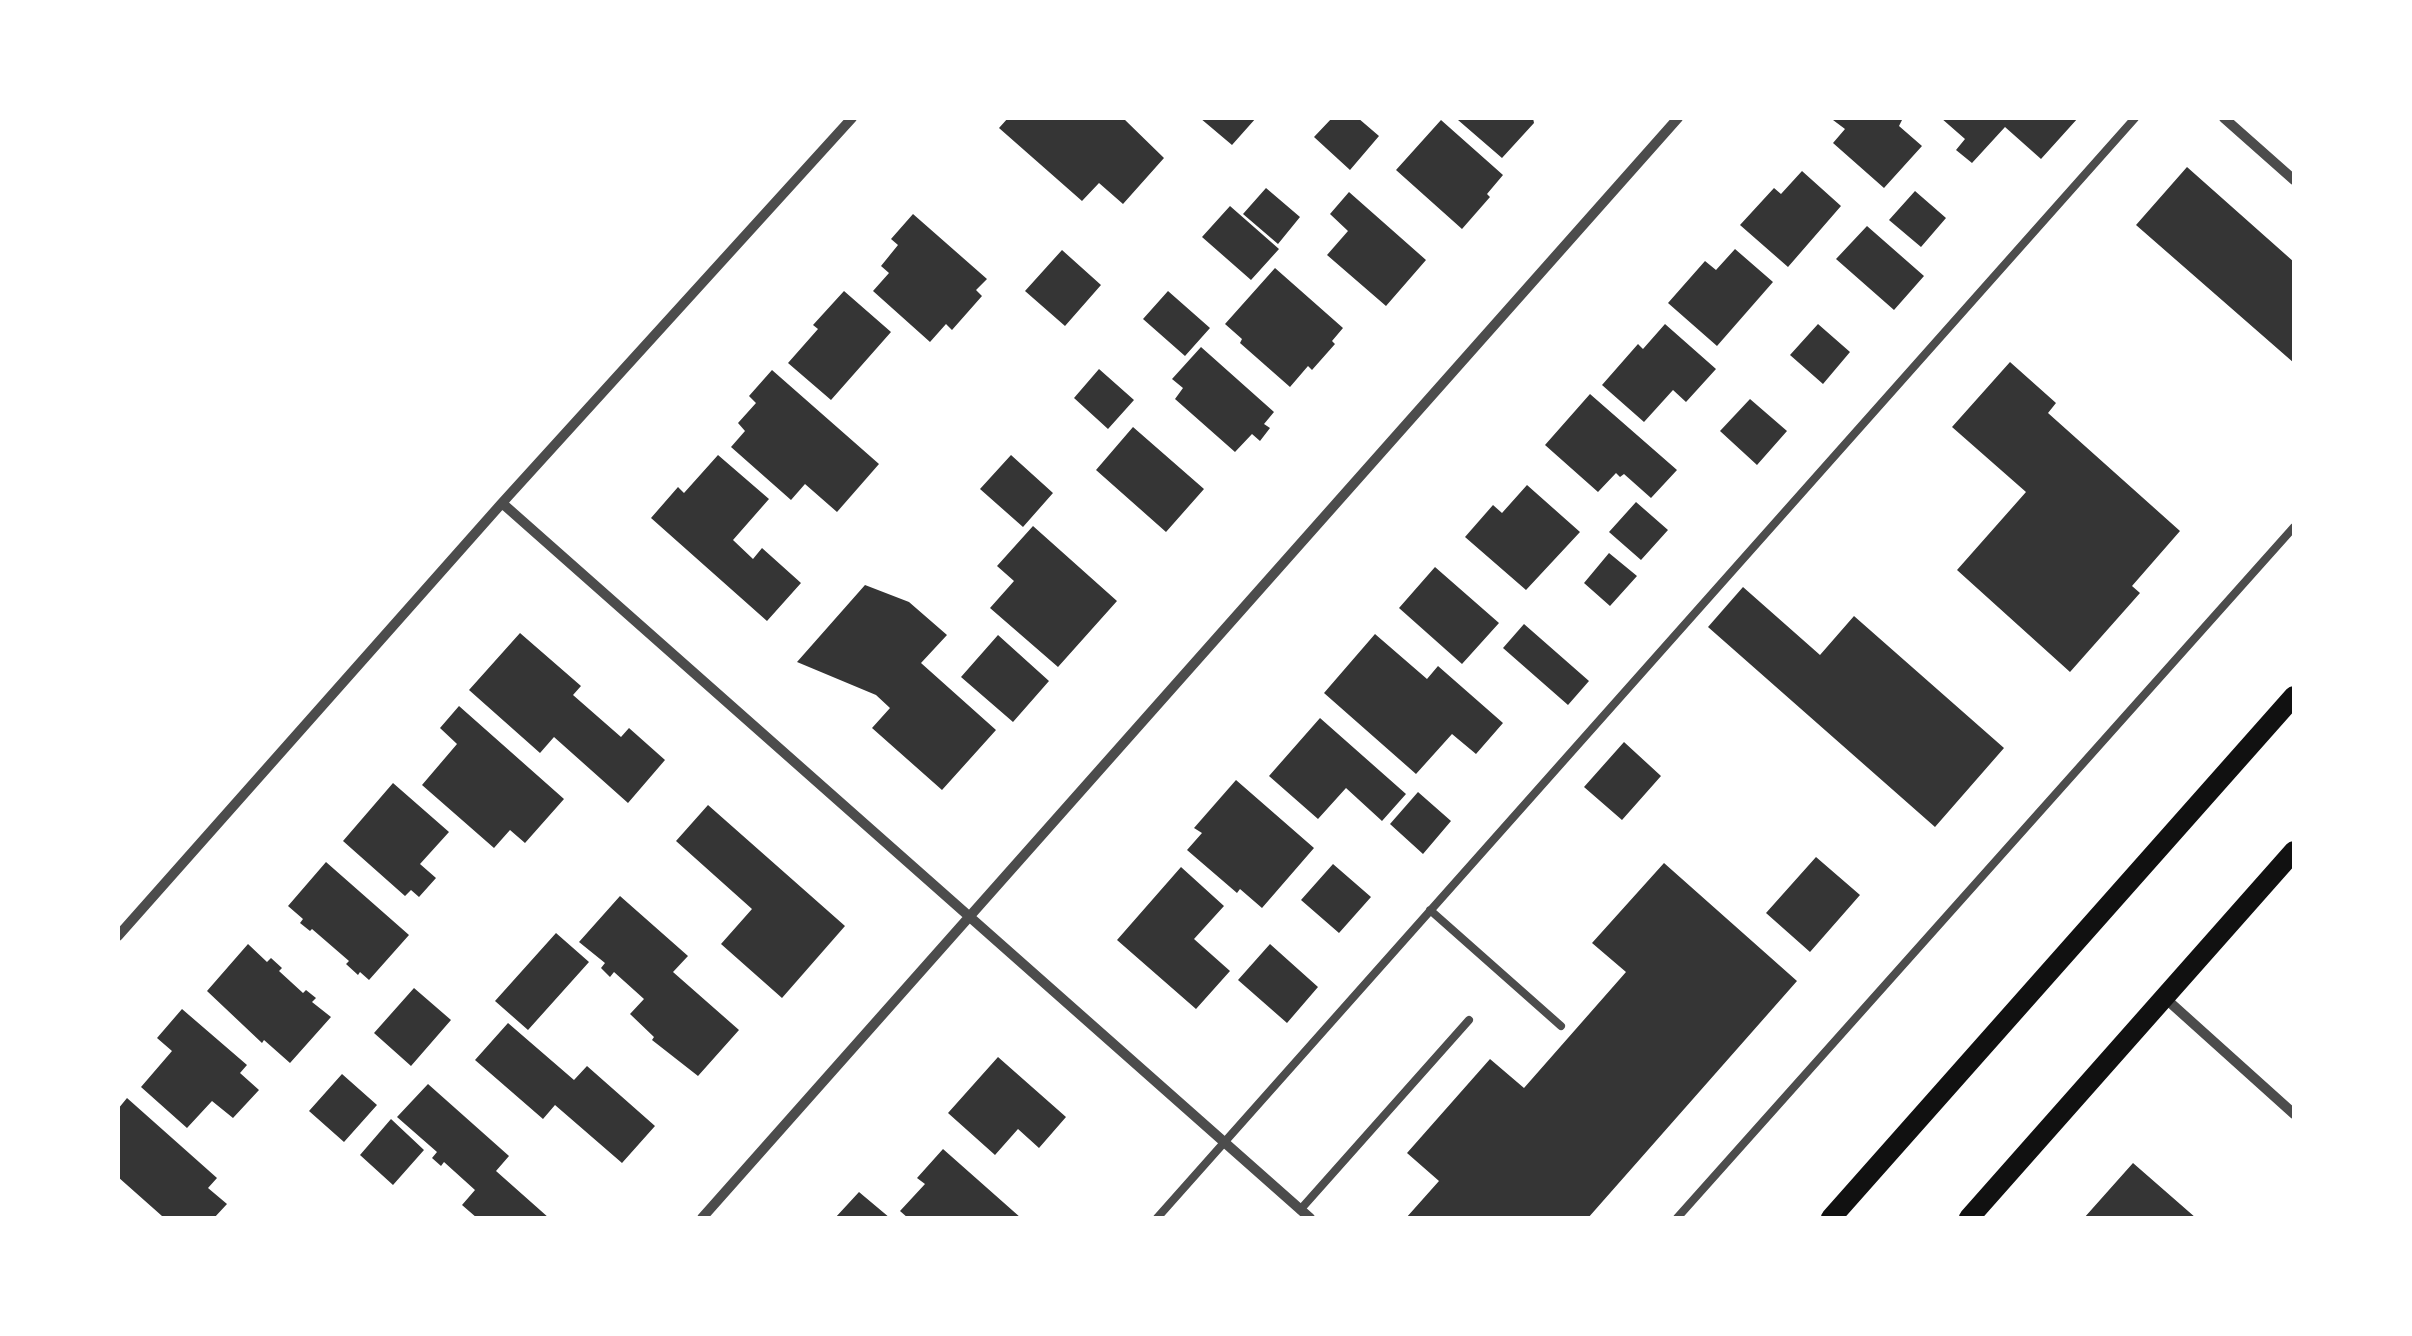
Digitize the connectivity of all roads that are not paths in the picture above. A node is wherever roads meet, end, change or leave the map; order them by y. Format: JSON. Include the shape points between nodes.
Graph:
{"nodes":[{"id":1,"x":852,"y":118,"type":"edge"},
{"id":2,"x":1678,"y":118,"type":"edge"},
{"id":3,"x":2135,"y":118,"type":"edge"},
{"id":4,"x":2224,"y":118,"type":"edge"},
{"id":5,"x":2294,"y":180,"type":"edge"},
{"id":6,"x":502,"y":503,"type":"junction"},
{"id":7,"x":2294,"y":527,"type":"edge"},
{"id":8,"x":2294,"y":696,"type":"edge"},
{"id":9,"x":2294,"y":851,"type":"edge"},
{"id":10,"x":1430,"y":910,"type":"junction"},
{"id":11,"x":969,"y":917,"type":"junction"},
{"id":12,"x":118,"y":936,"type":"edge"},
{"id":13,"x":2165,"y":998,"type":"junction"},
{"id":14,"x":1469,"y":1020,"type":"dead end"},
{"id":15,"x":1561,"y":1026,"type":"dead end"},
{"id":16,"x":2294,"y":1114,"type":"edge"},
{"id":17,"x":1224,"y":1143,"type":"junction"},
{"id":18,"x":1300,"y":1210,"type":"junction"},
{"id":19,"x":702,"y":1218,"type":"edge"},
{"id":20,"x":1156,"y":1218,"type":"edge"},
{"id":21,"x":1310,"y":1218,"type":"edge"},
{"id":22,"x":1677,"y":1218,"type":"edge"},
{"id":23,"x":1831,"y":1218,"type":"edge"},
{"id":24,"x":1969,"y":1218,"type":"edge"}],
"edges":[{"from":1,"to":6,"type":"street"},
{"from":2,"to":11,"type":"street"},
{"from":3,"to":10,"type":"lane"},
{"from":4,"to":5,"type":"street"},
{"from":6,"to":11,"type":"street"},
{"from":6,"to":12,"type":"street"},
{"from":7,"to":22,"type":"lane"},
{"from":8,"to":23,"type":"main road"},
{"from":9,"to":13,"type":"main road"},
{"from":10,"to":15,"type":"lane"},
{"from":10,"to":17,"type":"lane"},
{"from":11,"to":17,"type":"street"},
{"from":11,"to":19,"type":"street"},
{"from":13,"to":16,"type":"street"},
{"from":13,"to":24,"type":"main road"},
{"from":14,"to":18,"type":"lane"},
{"from":17,"to":18,"type":"street"},
{"from":17,"to":20,"type":"lane"},
{"from":18,"to":21,"type":"street"}]}
